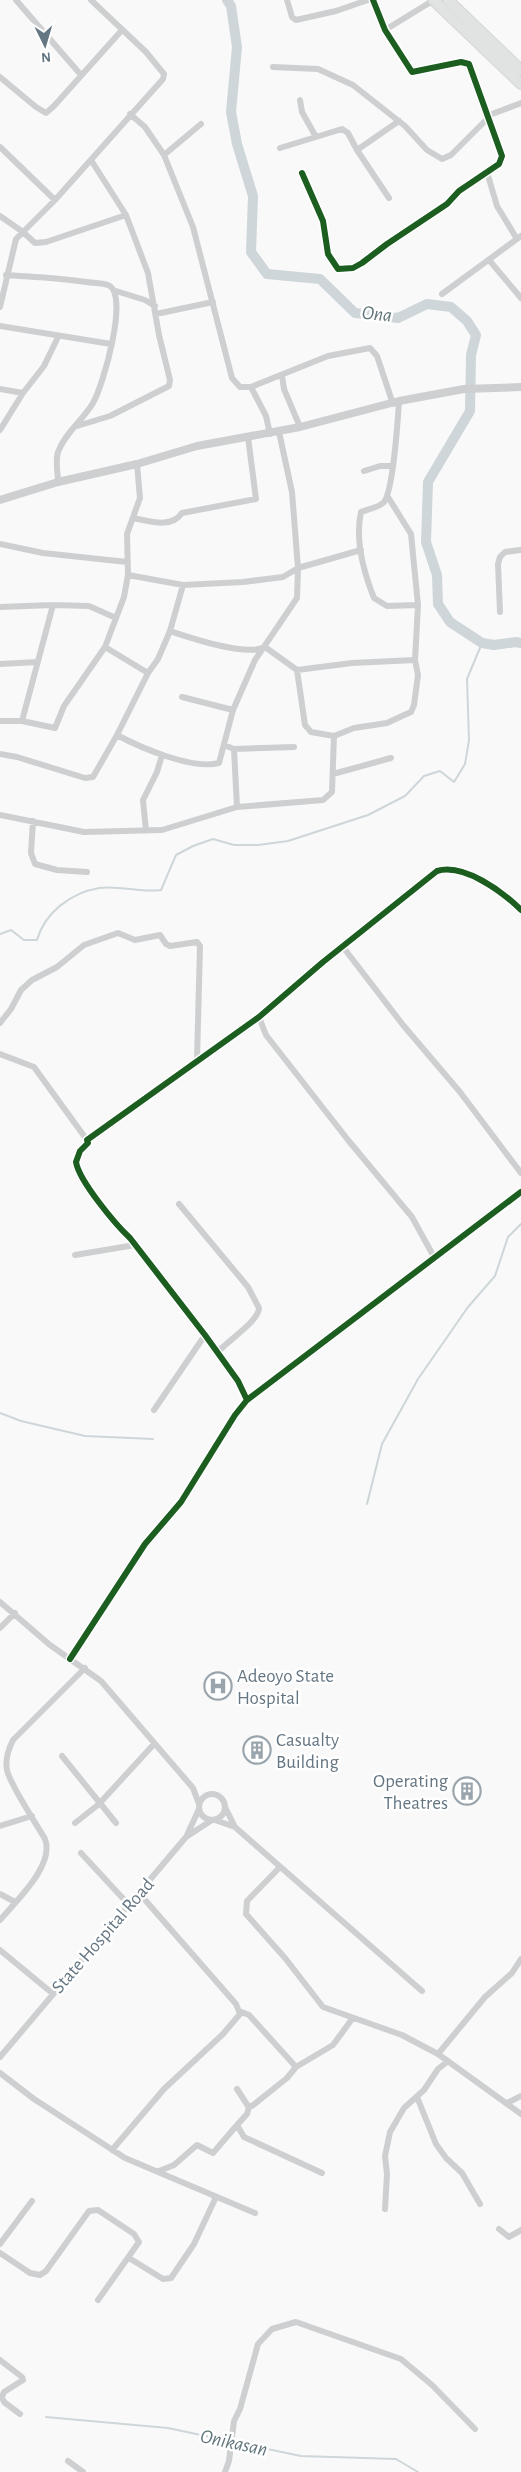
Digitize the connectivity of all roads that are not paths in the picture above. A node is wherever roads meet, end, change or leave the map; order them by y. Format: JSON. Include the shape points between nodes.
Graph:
{"nodes":[{"id":1,"x":16,"y":0,"type":"edge"},
{"id":2,"x":91,"y":0,"type":"edge"},
{"id":3,"x":288,"y":0,"type":"edge"},
{"id":4,"x":368,"y":0,"type":"edge"},
{"id":5,"x":373,"y":0,"type":"edge"},
{"id":6,"x":433,"y":0,"type":"edge"},
{"id":7,"x":448,"y":0,"type":"edge"},
{"id":8,"x":122,"y":30,"type":"junction"},
{"id":9,"x":385,"y":30,"type":"junction"},
{"id":10,"x":273,"y":66,"type":"dead end"},
{"id":11,"x":521,"y":70,"type":"edge"},
{"id":12,"x":80,"y":75,"type":"junction"},
{"id":13,"x":0,"y":77,"type":"edge"},
{"id":14,"x":521,"y":84,"type":"edge"},
{"id":15,"x":300,"y":100,"type":"dead end"},
{"id":16,"x":521,"y":103,"type":"edge"},
{"id":17,"x":130,"y":114,"type":"junction"},
{"id":18,"x":489,"y":116,"type":"junction"},
{"id":19,"x":399,"y":121,"type":"junction"},
{"id":20,"x":201,"y":124,"type":"dead end"},
{"id":21,"x":316,"y":137,"type":"junction"},
{"id":22,"x":0,"y":147,"type":"edge"},
{"id":23,"x":280,"y":148,"type":"dead end"},
{"id":24,"x":357,"y":150,"type":"junction"},
{"id":25,"x":164,"y":155,"type":"junction"},
{"id":26,"x":91,"y":160,"type":"junction"},
{"id":27,"x":487,"y":172,"type":"junction"},
{"id":28,"x":302,"y":173,"type":"dead end"},
{"id":29,"x":389,"y":198,"type":"dead end"},
{"id":30,"x":55,"y":200,"type":"junction"},
{"id":31,"x":126,"y":215,"type":"junction"},
{"id":32,"x":0,"y":216,"type":"edge"},
{"id":33,"x":24,"y":232,"type":"junction"},
{"id":34,"x":519,"y":238,"type":"edge"},
{"id":35,"x":489,"y":260,"type":"junction"},
{"id":36,"x":6,"y":275,"type":"junction"},
{"id":37,"x":116,"y":291,"type":"junction"},
{"id":38,"x":442,"y":294,"type":"dead end"},
{"id":39,"x":521,"y":298,"type":"edge"},
{"id":40,"x":213,"y":302,"type":"junction"},
{"id":41,"x":154,"y":306,"type":"junction"},
{"id":42,"x":0,"y":307,"type":"edge"},
{"id":43,"x":156,"y":314,"type":"junction"},
{"id":44,"x":0,"y":326,"type":"edge"},
{"id":45,"x":58,"y":337,"type":"junction"},
{"id":46,"x":111,"y":344,"type":"junction"},
{"id":47,"x":282,"y":375,"type":"junction"},
{"id":48,"x":251,"y":387,"type":"junction"},
{"id":49,"x":521,"y":387,"type":"edge"},
{"id":50,"x":0,"y":389,"type":"edge"},
{"id":51,"x":23,"y":392,"type":"junction"},
{"id":52,"x":396,"y":402,"type":"junction"},
{"id":53,"x":77,"y":426,"type":"junction"},
{"id":54,"x":300,"y":428,"type":"junction"},
{"id":55,"x":0,"y":430,"type":"edge"},
{"id":56,"x":279,"y":432,"type":"junction"},
{"id":57,"x":270,"y":434,"type":"junction"},
{"id":58,"x":248,"y":437,"type":"junction"},
{"id":59,"x":137,"y":464,"type":"junction"},
{"id":60,"x":393,"y":466,"type":"junction"},
{"id":61,"x":364,"y":471,"type":"dead end"},
{"id":62,"x":58,"y":482,"type":"junction"},
{"id":63,"x":388,"y":497,"type":"junction"},
{"id":64,"x":0,"y":500,"type":"edge"},
{"id":65,"x":133,"y":518,"type":"junction"},
{"id":66,"x":0,"y":544,"type":"edge"},
{"id":67,"x":521,"y":549,"type":"edge"},
{"id":68,"x":361,"y":550,"type":"junction"},
{"id":69,"x":127,"y":562,"type":"junction"},
{"id":70,"x":298,"y":568,"type":"junction"},
{"id":71,"x":128,"y":576,"type":"junction"},
{"id":72,"x":183,"y":585,"type":"junction"},
{"id":73,"x":52,"y":605,"type":"junction"},
{"id":74,"x":418,"y":605,"type":"junction"},
{"id":75,"x":0,"y":607,"type":"edge"},
{"id":76,"x":500,"y":612,"type":"dead end"},
{"id":77,"x":116,"y":618,"type":"junction"},
{"id":78,"x":170,"y":632,"type":"junction"},
{"id":79,"x":105,"y":647,"type":"junction"},
{"id":80,"x":265,"y":647,"type":"junction"},
{"id":81,"x":415,"y":660,"type":"junction"},
{"id":82,"x":37,"y":662,"type":"junction"},
{"id":83,"x":0,"y":664,"type":"edge"},
{"id":84,"x":297,"y":670,"type":"junction"},
{"id":85,"x":148,"y":673,"type":"junction"},
{"id":86,"x":182,"y":697,"type":"dead end"},
{"id":87,"x":232,"y":710,"type":"junction"},
{"id":88,"x":0,"y":721,"type":"edge"},
{"id":89,"x":22,"y":721,"type":"junction"},
{"id":90,"x":117,"y":735,"type":"junction"},
{"id":91,"x":334,"y":736,"type":"junction"},
{"id":92,"x":224,"y":745,"type":"junction"},
{"id":93,"x":294,"y":747,"type":"dead end"},
{"id":94,"x":234,"y":749,"type":"junction"},
{"id":95,"x":0,"y":754,"type":"edge"},
{"id":96,"x":162,"y":755,"type":"junction"},
{"id":97,"x":391,"y":758,"type":"dead end"},
{"id":98,"x":333,"y":774,"type":"junction"},
{"id":99,"x":237,"y":807,"type":"junction"},
{"id":100,"x":0,"y":815,"type":"edge"},
{"id":101,"x":33,"y":821,"type":"junction"},
{"id":102,"x":146,"y":831,"type":"junction"},
{"id":103,"x":87,"y":872,"type":"dead end"},
{"id":104,"x":521,"y":910,"type":"edge"},
{"id":105,"x":344,"y":947,"type":"junction"},
{"id":106,"x":259,"y":1017,"type":"junction"},
{"id":107,"x":0,"y":1023,"type":"edge"},
{"id":108,"x":0,"y":1054,"type":"edge"},
{"id":109,"x":198,"y":1060,"type":"junction"},
{"id":110,"x":87,"y":1140,"type":"junction"},
{"id":111,"x":521,"y":1174,"type":"edge"},
{"id":112,"x":521,"y":1192,"type":"edge"},
{"id":113,"x":179,"y":1204,"type":"dead end"},
{"id":114,"x":135,"y":1245,"type":"junction"},
{"id":115,"x":75,"y":1255,"type":"dead end"},
{"id":116,"x":434,"y":1257,"type":"junction"},
{"id":117,"x":205,"y":1335,"type":"junction"},
{"id":118,"x":217,"y":1353,"type":"junction"},
{"id":119,"x":247,"y":1400,"type":"junction"},
{"id":120,"x":154,"y":1410,"type":"dead end"},
{"id":121,"x":0,"y":1602,"type":"edge"},
{"id":122,"x":15,"y":1613,"type":"junction"},
{"id":123,"x":0,"y":1628,"type":"edge"},
{"id":124,"x":70,"y":1659,"type":"junction"},
{"id":125,"x":85,"y":1668,"type":"junction"},
{"id":126,"x":154,"y":1744,"type":"junction"},
{"id":127,"x":62,"y":1756,"type":"dead end"},
{"id":128,"x":193,"y":1788,"type":"junction"},
{"id":129,"x":208,"y":1794,"type":"junction"},
{"id":130,"x":99,"y":1804,"type":"junction"},
{"id":131,"x":199,"y":1807,"type":"junction"},
{"id":132,"x":225,"y":1807,"type":"junction"},
{"id":133,"x":32,"y":1816,"type":"junction"},
{"id":134,"x":214,"y":1820,"type":"junction"},
{"id":135,"x":75,"y":1823,"type":"dead end"},
{"id":136,"x":116,"y":1823,"type":"dead end"},
{"id":137,"x":0,"y":1826,"type":"edge"},
{"id":138,"x":235,"y":1827,"type":"junction"},
{"id":139,"x":186,"y":1837,"type":"junction"},
{"id":140,"x":81,"y":1853,"type":"dead end"},
{"id":141,"x":280,"y":1867,"type":"junction"},
{"id":142,"x":139,"y":1893,"type":"junction"},
{"id":143,"x":0,"y":1894,"type":"edge"},
{"id":144,"x":15,"y":1902,"type":"junction"},
{"id":145,"x":129,"y":1904,"type":"junction"},
{"id":146,"x":0,"y":1920,"type":"edge"},
{"id":147,"x":0,"y":1950,"type":"edge"},
{"id":148,"x":521,"y":1959,"type":"edge"},
{"id":149,"x":422,"y":1991,"type":"dead end"},
{"id":150,"x":52,"y":1993,"type":"junction"},
{"id":151,"x":239,"y":2011,"type":"junction"},
{"id":152,"x":352,"y":2019,"type":"junction"},
{"id":153,"x":438,"y":2054,"type":"junction"},
{"id":154,"x":0,"y":2057,"type":"edge"},
{"id":155,"x":448,"y":2061,"type":"junction"},
{"id":156,"x":296,"y":2067,"type":"junction"},
{"id":157,"x":0,"y":2073,"type":"edge"},
{"id":158,"x":237,"y":2089,"type":"dead end"},
{"id":159,"x":521,"y":2096,"type":"edge"},
{"id":160,"x":417,"y":2097,"type":"junction"},
{"id":161,"x":507,"y":2102,"type":"junction"},
{"id":162,"x":249,"y":2107,"type":"junction"},
{"id":163,"x":521,"y":2114,"type":"edge"},
{"id":164,"x":237,"y":2126,"type":"junction"},
{"id":165,"x":112,"y":2150,"type":"junction"},
{"id":166,"x":159,"y":2171,"type":"junction"},
{"id":167,"x":322,"y":2173,"type":"dead end"},
{"id":168,"x":216,"y":2197,"type":"junction"},
{"id":169,"x":32,"y":2201,"type":"dead end"},
{"id":170,"x":480,"y":2204,"type":"dead end"},
{"id":171,"x":385,"y":2209,"type":"dead end"},
{"id":172,"x":255,"y":2213,"type":"dead end"},
{"id":173,"x":499,"y":2229,"type":"dead end"},
{"id":174,"x":521,"y":2230,"type":"edge"},
{"id":175,"x":0,"y":2244,"type":"edge"},
{"id":176,"x":0,"y":2253,"type":"edge"},
{"id":177,"x":129,"y":2258,"type":"junction"},
{"id":178,"x":98,"y":2300,"type":"dead end"},
{"id":179,"x":0,"y":2360,"type":"edge"},
{"id":180,"x":20,"y":2414,"type":"dead end"},
{"id":181,"x":474,"y":2429,"type":"dead end"},
{"id":182,"x":68,"y":2461,"type":"dead end"},
{"id":183,"x":83,"y":2472,"type":"edge"},
{"id":184,"x":225,"y":2472,"type":"edge"}],
"edges":[{"from":1,"to":12,"type":"street"},
{"from":2,"to":8,"type":"street"},
{"from":3,"to":4,"type":"street","via":[[292,18],[296,20]]},
{"from":5,"to":9,"type":"street"},
{"from":6,"to":9,"type":"street"},
{"from":6,"to":14,"type":"main road"},
{"from":7,"to":11,"type":"main road"},
{"from":8,"to":12,"type":"street"},
{"from":8,"to":17,"type":"street","via":[[164,74],[161,83]]},
{"from":9,"to":18,"type":"street","via":[[412,72],[461,62],[469,64]]},
{"from":10,"to":19,"type":"street","via":[[318,69],[353,85]]},
{"from":12,"to":13,"type":"street","via":[[46,113]]},
{"from":15,"to":21,"type":"street","via":[[302,112]]},
{"from":16,"to":18,"type":"street"},
{"from":17,"to":25,"type":"street","via":[[145,127]]},
{"from":17,"to":26,"type":"street"},
{"from":18,"to":19,"type":"street","via":[[451,155],[442,159],[427,150]]},
{"from":18,"to":27,"type":"street","via":[[502,156],[499,164]]},
{"from":19,"to":24,"type":"street"},
{"from":20,"to":25,"type":"street"},
{"from":21,"to":23,"type":"street"},
{"from":21,"to":24,"type":"street","via":[[342,129],[348,133]]},
{"from":22,"to":30,"type":"street"},
{"from":24,"to":29,"type":"street"},
{"from":25,"to":40,"type":"street","via":[[192,227]]},
{"from":26,"to":30,"type":"street"},
{"from":26,"to":31,"type":"street"},
{"from":27,"to":28,"type":"street","via":[[362,263],[344,270],[338,269],[328,254],[323,221]]},
{"from":27,"to":34,"type":"street","via":[[497,206]]},
{"from":30,"to":33,"type":"street"},
{"from":31,"to":33,"type":"street","via":[[46,242],[35,243]]},
{"from":31,"to":41,"type":"street","via":[[148,273]]},
{"from":32,"to":33,"type":"street"},
{"from":33,"to":36,"type":"street","via":[[16,239]]},
{"from":34,"to":35,"type":"street"},
{"from":35,"to":38,"type":"street"},
{"from":35,"to":39,"type":"street"},
{"from":36,"to":37,"type":"street","via":[[109,285]]},
{"from":36,"to":42,"type":"street"},
{"from":37,"to":41,"type":"street"},
{"from":37,"to":46,"type":"street","via":[[117,312]]},
{"from":40,"to":43,"type":"street"},
{"from":40,"to":48,"type":"street","via":[[232,378],[240,387]]},
{"from":41,"to":43,"type":"street"},
{"from":43,"to":53,"type":"street","via":[[158,335],[170,374],[169,386],[110,416]]},
{"from":44,"to":45,"type":"street"},
{"from":45,"to":46,"type":"street"},
{"from":45,"to":51,"type":"street","via":[[44,366]]},
{"from":46,"to":53,"type":"street","via":[[103,379],[93,403]]},
{"from":47,"to":48,"type":"street"},
{"from":47,"to":52,"type":"street","via":[[328,356],[370,348],[377,356]]},
{"from":47,"to":54,"type":"street","via":[[284,389]]},
{"from":48,"to":57,"type":"street","via":[[266,416]]},
{"from":49,"to":52,"type":"street","via":[[464,388]]},
{"from":50,"to":51,"type":"street"},
{"from":51,"to":55,"type":"street"},
{"from":52,"to":54,"type":"street"},
{"from":52,"to":60,"type":"street"},
{"from":53,"to":62,"type":"street","via":[[63,440],[57,454]]},
{"from":54,"to":56,"type":"street"},
{"from":56,"to":57,"type":"street"},
{"from":56,"to":70,"type":"street","via":[[292,492]]},
{"from":57,"to":58,"type":"street"},
{"from":58,"to":59,"type":"street","via":[[197,446]]},
{"from":58,"to":65,"type":"street","via":[[256,499],[182,513],[171,523]]},
{"from":59,"to":62,"type":"street"},
{"from":59,"to":65,"type":"street","via":[[140,498]]},
{"from":60,"to":61,"type":"street"},
{"from":60,"to":63,"type":"street"},
{"from":62,"to":64,"type":"street"},
{"from":63,"to":68,"type":"street","via":[[384,503],[361,512]]},
{"from":63,"to":74,"type":"street","via":[[411,534]]},
{"from":65,"to":69,"type":"street","via":[[127,534]]},
{"from":66,"to":69,"type":"street","via":[[43,554]]},
{"from":67,"to":76,"type":"street","via":[[505,552],[499,561]]},
{"from":68,"to":70,"type":"street"},
{"from":68,"to":74,"type":"street","via":[[374,598],[387,606]]},
{"from":69,"to":71,"type":"street"},
{"from":70,"to":72,"type":"street","via":[[283,577]]},
{"from":70,"to":80,"type":"street","via":[[297,598]]},
{"from":71,"to":72,"type":"street"},
{"from":71,"to":77,"type":"street"},
{"from":72,"to":78,"type":"street"},
{"from":73,"to":75,"type":"street"},
{"from":73,"to":77,"type":"street","via":[[90,606]]},
{"from":73,"to":82,"type":"street"},
{"from":74,"to":81,"type":"street"},
{"from":77,"to":79,"type":"street"},
{"from":78,"to":80,"type":"street","via":[[209,644],[257,651]]},
{"from":78,"to":85,"type":"street"},
{"from":79,"to":85,"type":"street"},
{"from":79,"to":89,"type":"street","via":[[64,706],[55,728]]},
{"from":80,"to":84,"type":"street"},
{"from":80,"to":87,"type":"street","via":[[255,660]]},
{"from":81,"to":84,"type":"street"},
{"from":81,"to":91,"type":"street","via":[[418,675],[411,712],[387,723],[354,728]]},
{"from":82,"to":83,"type":"street"},
{"from":82,"to":89,"type":"street"},
{"from":84,"to":91,"type":"street","via":[[305,725],[314,734]]},
{"from":85,"to":90,"type":"street"},
{"from":86,"to":87,"type":"street"},
{"from":87,"to":92,"type":"street"},
{"from":88,"to":89,"type":"street"},
{"from":90,"to":95,"type":"street","via":[[98,771],[85,778],[17,756]]},
{"from":90,"to":96,"type":"street"},
{"from":91,"to":98,"type":"street"},
{"from":92,"to":94,"type":"street"},
{"from":92,"to":96,"type":"street","via":[[218,763],[208,766]]},
{"from":93,"to":94,"type":"street"},
{"from":94,"to":99,"type":"street"},
{"from":96,"to":102,"type":"street","via":[[143,800]]},
{"from":97,"to":98,"type":"street"},
{"from":98,"to":99,"type":"street","via":[[332,792],[323,800]]},
{"from":99,"to":102,"type":"street","via":[[176,828]]},
{"from":100,"to":101,"type":"street"},
{"from":101,"to":102,"type":"street","via":[[84,832]]},
{"from":101,"to":103,"type":"street","via":[[31,853],[35,864],[57,870]]},
{"from":104,"to":105,"type":"street","via":[[511,900],[463,871],[441,870]]},
{"from":105,"to":106,"type":"street"},
{"from":105,"to":111,"type":"street"},
{"from":106,"to":109,"type":"street"},
{"from":106,"to":116,"type":"street","via":[[266,1035],[412,1217]]},
{"from":107,"to":109,"type":"street","via":[[32,980],[57,967],[84,945],[118,933],[135,940],[160,935],[168,946],[197,942],[200,946]]},
{"from":108,"to":110,"type":"street","via":[[34,1066]]},
{"from":109,"to":110,"type":"street"},
{"from":110,"to":114,"type":"street","via":[[77,1158],[78,1169],[116,1225]]},
{"from":112,"to":116,"type":"street"},
{"from":113,"to":118,"type":"street","via":[[248,1287],[260,1308],[256,1318]]},
{"from":114,"to":115,"type":"street"},
{"from":114,"to":117,"type":"street"},
{"from":116,"to":119,"type":"street"},
{"from":117,"to":118,"type":"street"},
{"from":117,"to":120,"type":"street"},
{"from":118,"to":119,"type":"street","via":[[238,1381]]},
{"from":119,"to":124,"type":"street","via":[[181,1502],[145,1544]]},
{"from":121,"to":122,"type":"street"},
{"from":122,"to":123,"type":"street"},
{"from":122,"to":124,"type":"street"},
{"from":124,"to":125,"type":"street"},
{"from":125,"to":126,"type":"street","via":[[101,1681]]},
{"from":125,"to":133,"type":"street","via":[[10,1746],[6,1762],[9,1776]]},
{"from":126,"to":128,"type":"street"},
{"from":126,"to":130,"type":"street"},
{"from":127,"to":130,"type":"street"},
{"from":128,"to":129,"type":"street"},
{"from":128,"to":131,"type":"street"},
{"from":129,"to":131,"type":"street","via":[[202,1798]]},
{"from":129,"to":132,"type":"street","via":[[221,1798]]},
{"from":130,"to":135,"type":"street"},
{"from":130,"to":136,"type":"street"},
{"from":131,"to":134,"type":"street","via":[[205,1818]]},
{"from":131,"to":139,"type":"street"},
{"from":132,"to":134,"type":"street","via":[[221,1816]]},
{"from":132,"to":138,"type":"street"},
{"from":133,"to":137,"type":"street"},
{"from":133,"to":144,"type":"street","via":[[48,1845],[46,1857],[36,1877]]},
{"from":134,"to":138,"type":"street"},
{"from":134,"to":139,"type":"street","name":"State Hospital Road"},
{"from":138,"to":141,"type":"street"},
{"from":139,"to":142,"type":"street","name":"State Hospital Road"},
{"from":140,"to":145,"type":"street"},
{"from":141,"to":149,"type":"street"},
{"from":141,"to":152,"type":"street","via":[[247,1901],[246,1914],[323,2007]]},
{"from":142,"to":145,"type":"street","name":"State Hospital Road"},
{"from":142,"to":151,"type":"street"},
{"from":143,"to":144,"type":"street"},
{"from":144,"to":146,"type":"street"},
{"from":145,"to":150,"type":"street","name":"State Hospital Road"},
{"from":147,"to":150,"type":"street"},
{"from":148,"to":153,"type":"street"},
{"from":150,"to":154,"type":"street","name":"State Hospital Road"},
{"from":151,"to":156,"type":"street","via":[[250,2015]]},
{"from":151,"to":165,"type":"street","via":[[238,2019],[164,2089]]},
{"from":152,"to":153,"type":"street","via":[[402,2035]]},
{"from":152,"to":156,"type":"street","via":[[332,2045]]},
{"from":153,"to":155,"type":"street"},
{"from":155,"to":160,"type":"street"},
{"from":155,"to":161,"type":"street","via":[[478,2085]]},
{"from":156,"to":162,"type":"street","via":[[287,2078]]},
{"from":157,"to":165,"type":"street"},
{"from":158,"to":162,"type":"street"},
{"from":159,"to":161,"type":"street"},
{"from":160,"to":170,"type":"street","via":[[436,2144],[462,2173]]},
{"from":160,"to":171,"type":"street","via":[[404,2108],[386,2144]]},
{"from":161,"to":163,"type":"street"},
{"from":162,"to":164,"type":"street"},
{"from":164,"to":166,"type":"street","via":[[213,2153],[197,2144],[174,2165]]},
{"from":164,"to":167,"type":"street","via":[[244,2137]]},
{"from":165,"to":166,"type":"street"},
{"from":166,"to":168,"type":"street"},
{"from":168,"to":172,"type":"street"},
{"from":168,"to":177,"type":"street","via":[[194,2244],[172,2278],[163,2279]]},
{"from":169,"to":175,"type":"street"},
{"from":173,"to":174,"type":"street","via":[[509,2237]]},
{"from":176,"to":177,"type":"street","via":[[30,2273],[44,2273],[89,2211],[94,2209],[138,2239],[138,2245]]},
{"from":177,"to":178,"type":"street"},
{"from":179,"to":180,"type":"street","via":[[22,2377],[23,2380],[4,2392],[2,2397]]},
{"from":181,"to":184,"type":"street","via":[[432,2385],[401,2359],[296,2322],[272,2329],[258,2344],[234,2421]]},
{"from":182,"to":183,"type":"street"}]}
